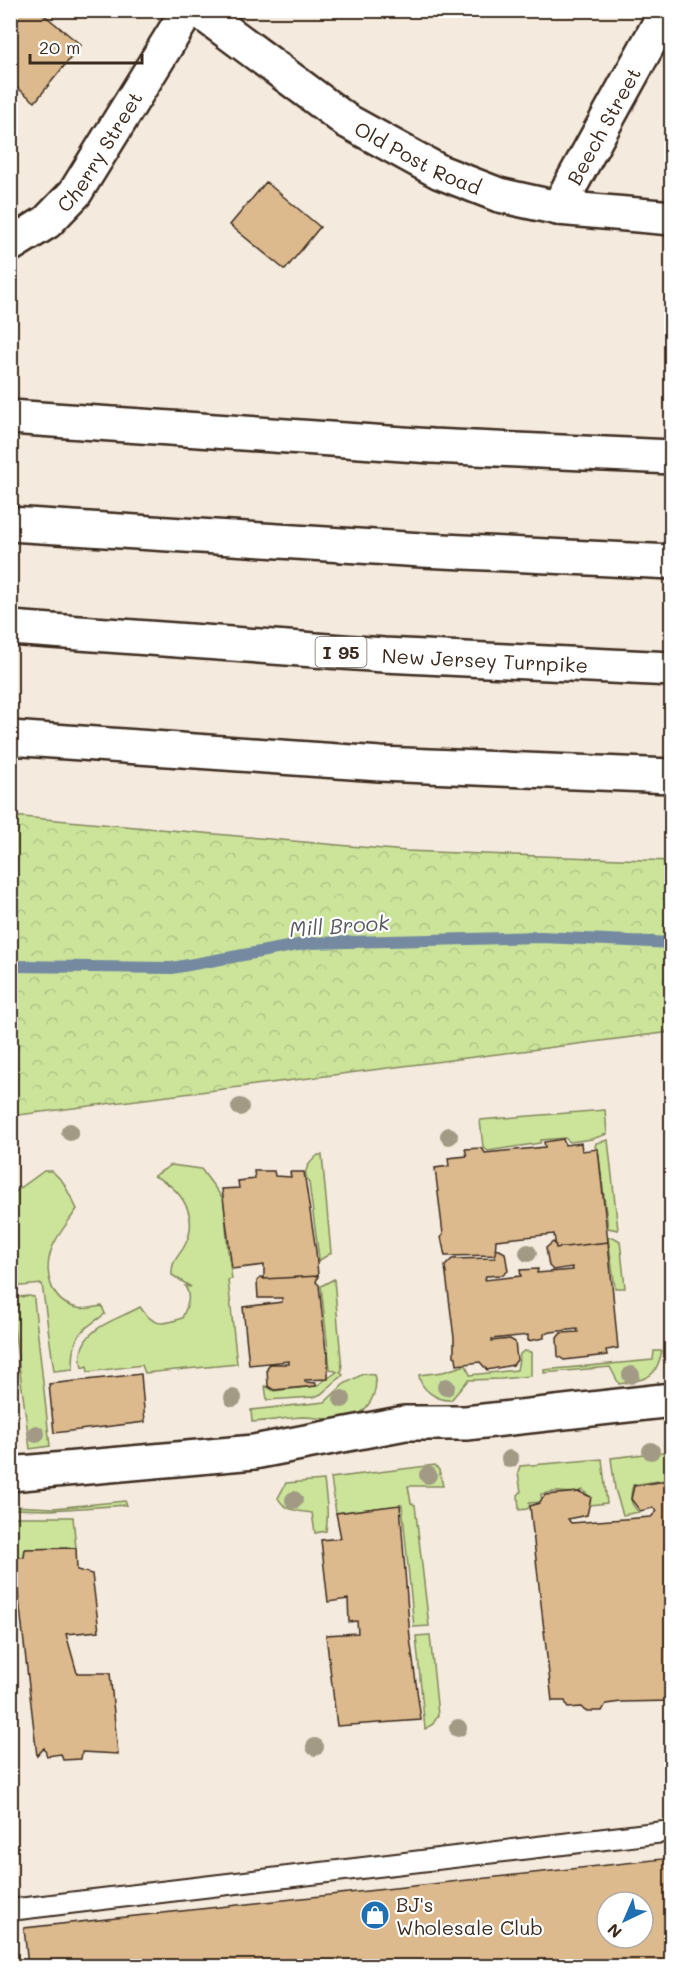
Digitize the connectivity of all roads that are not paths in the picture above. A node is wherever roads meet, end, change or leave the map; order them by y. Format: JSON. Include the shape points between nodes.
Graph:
{"nodes":[{"id":1,"x":188,"y":10,"type":"edge"},
{"id":2,"x":198,"y":10,"type":"edge"},
{"id":3,"x":667,"y":10,"type":"edge"},
{"id":4,"x":558,"y":208,"type":"junction"},
{"id":5,"x":672,"y":218,"type":"edge"},
{"id":6,"x":10,"y":245,"type":"edge"},
{"id":7,"x":10,"y":417,"type":"edge"},
{"id":8,"x":672,"y":458,"type":"edge"},
{"id":9,"x":10,"y":524,"type":"edge"},
{"id":10,"x":672,"y":562,"type":"edge"},
{"id":11,"x":10,"y":628,"type":"edge"},
{"id":12,"x":672,"y":669,"type":"edge"},
{"id":13,"x":10,"y":738,"type":"edge"},
{"id":14,"x":672,"y":776,"type":"edge"},
{"id":15,"x":672,"y":1400,"type":"edge"},
{"id":16,"x":10,"y":1474,"type":"edge"},
{"id":17,"x":672,"y":1831,"type":"edge"},
{"id":18,"x":10,"y":1910,"type":"edge"}],
"edges":[{"from":1,"to":6,"type":"main road","name":"Cherry Street","via":[[75,193],[47,222]]},
{"from":2,"to":4,"type":"main road","name":"Old Post Road","via":[[347,121],[440,172],[499,195]]},
{"from":3,"to":4,"type":"main road","name":"Beech Street"},
{"from":4,"to":5,"type":"main road","name":"Old Post Road"},
{"from":7,"to":8,"type":"main road"},
{"from":9,"to":10,"type":"main road"},
{"from":11,"to":12,"type":"main road","name":"New Jersey Turnpike","number":"I 95","via":[[384,655]]},
{"from":13,"to":14,"type":"main road","via":[[380,764]]},
{"from":15,"to":16,"type":"main road","via":[[466,1423],[405,1423],[254,1452]]},
{"from":17,"to":18,"type":"lane"}]}
